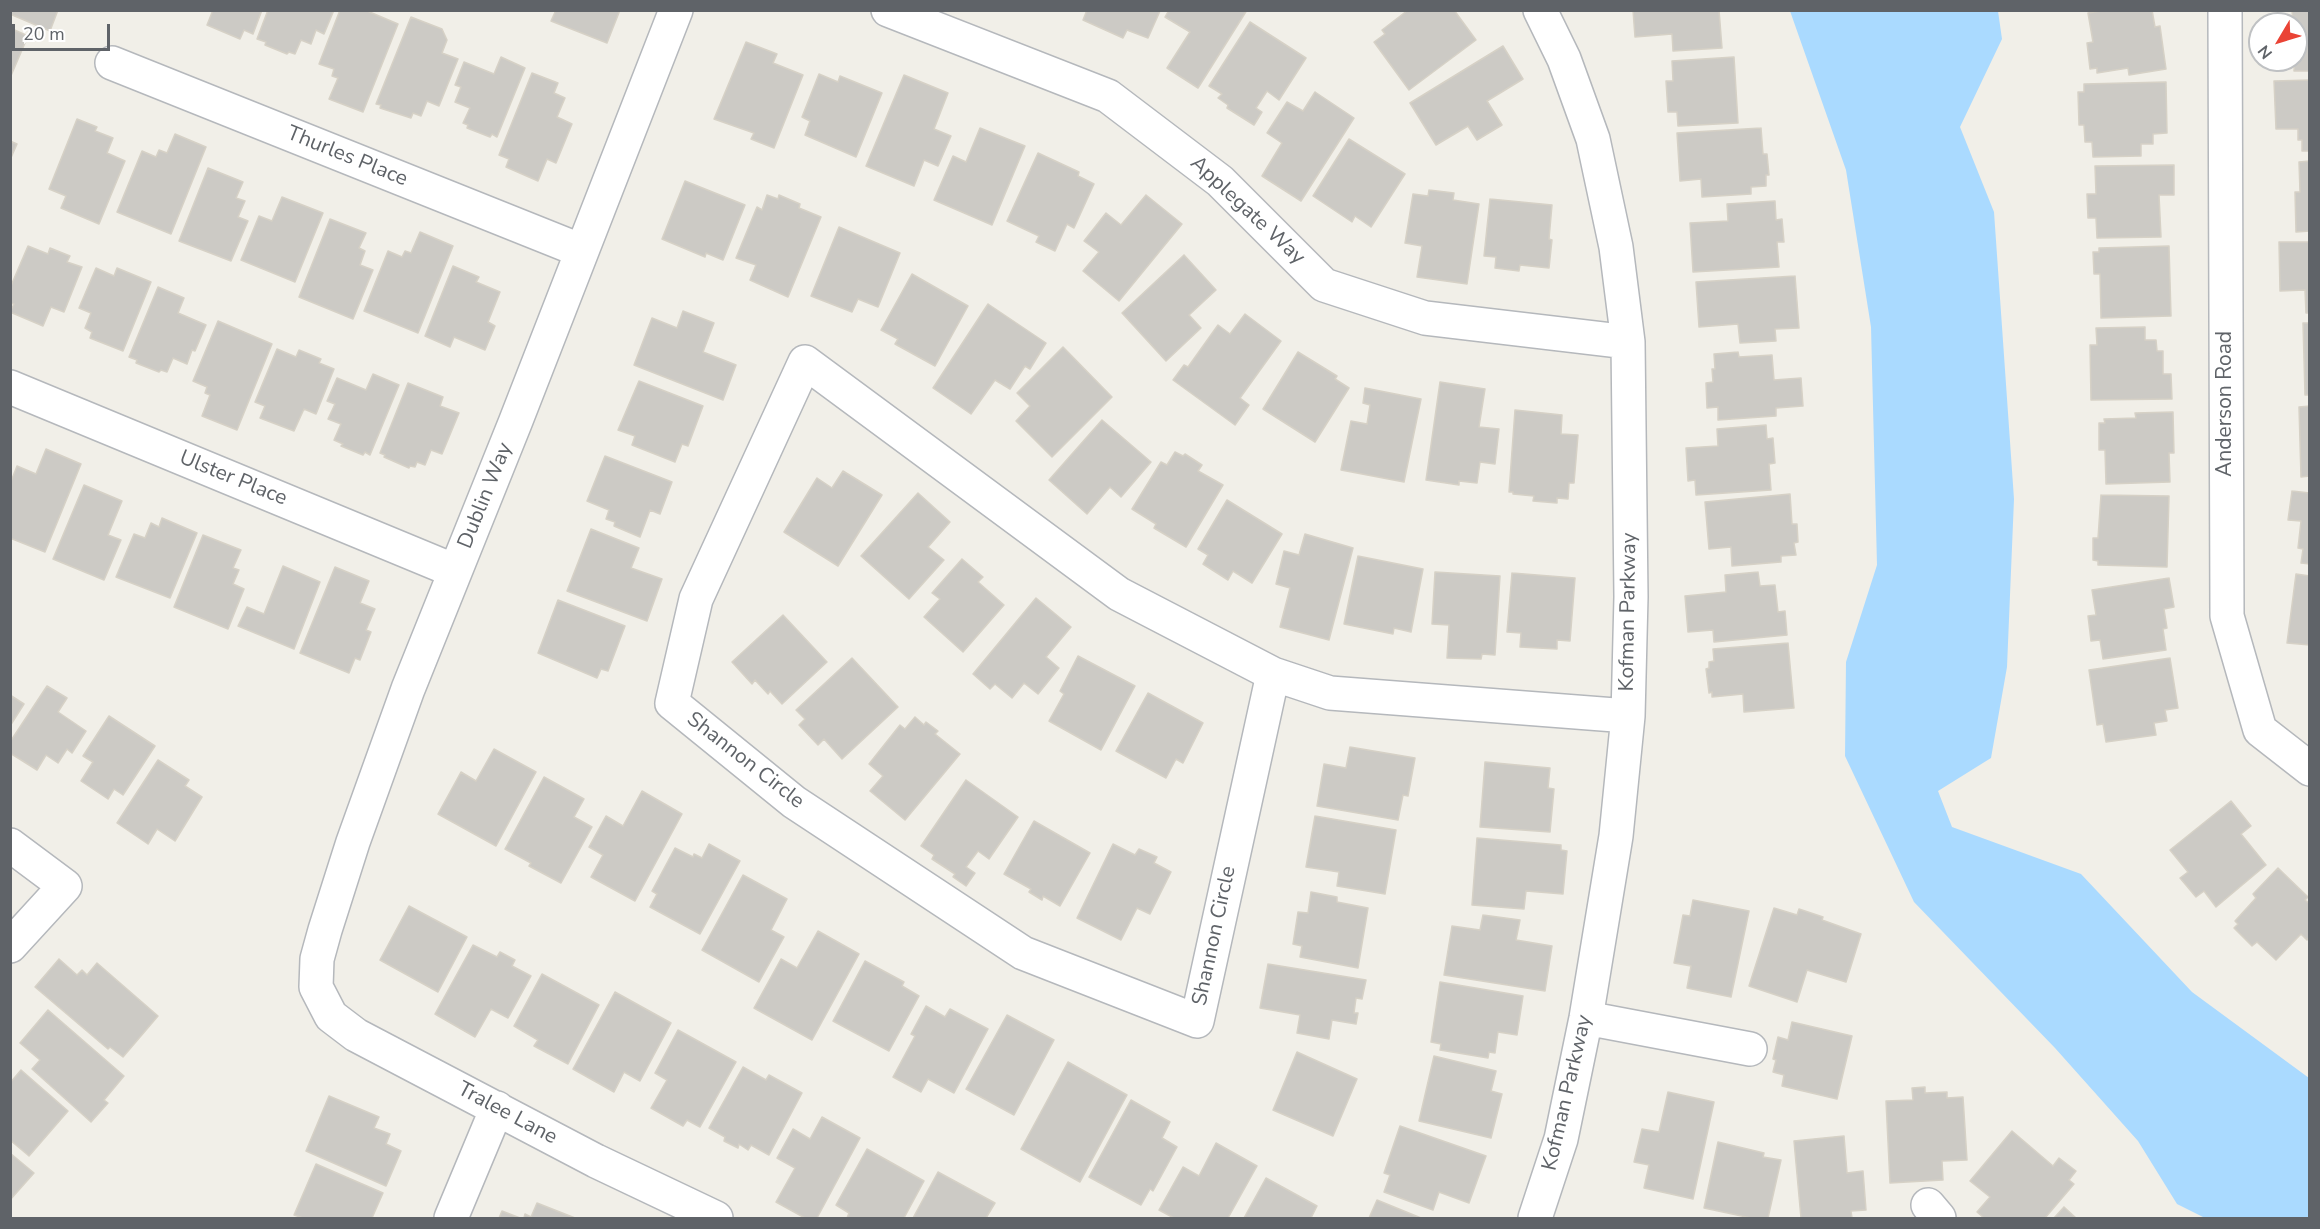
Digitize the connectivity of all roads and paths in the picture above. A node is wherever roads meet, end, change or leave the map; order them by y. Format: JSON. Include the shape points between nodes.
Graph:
{"nodes":[{"id":1,"x":676,"y":10,"type":"edge"},
{"id":2,"x":888,"y":10,"type":"edge"},
{"id":3,"x":1540,"y":10,"type":"edge"},
{"id":4,"x":2225,"y":10,"type":"edge"},
{"id":5,"x":112,"y":63,"type":"dead end"},
{"id":6,"x":582,"y":251,"type":"junction"},
{"id":7,"x":1628,"y":342,"type":"junction"},
{"id":8,"x":10,"y":387,"type":"edge"},
{"id":9,"x":455,"y":571,"type":"junction"},
{"id":10,"x":1273,"y":674,"type":"junction"},
{"id":11,"x":1628,"y":716,"type":"junction"},
{"id":12,"x":2310,"y":769,"type":"edge"},
{"id":13,"x":10,"y":845,"type":"edge"},
{"id":14,"x":10,"y":946,"type":"edge"},
{"id":15,"x":316,"y":987,"type":"joint"},
{"id":16,"x":1586,"y":1018,"type":"junction"},
{"id":17,"x":1750,"y":1049,"type":"dead end"},
{"id":18,"x":497,"y":1108,"type":"junction"},
{"id":19,"x":451,"y":1218,"type":"edge"},
{"id":20,"x":716,"y":1218,"type":"edge"},
{"id":21,"x":1535,"y":1218,"type":"edge"}],
"edges":[{"from":1,"to":6,"type":"street","name":"Dublin Way"},
{"from":2,"to":7,"type":"street","name":"Applegate Way","via":[[1108,96],[1220,181],[1324,285],[1425,318]]},
{"from":3,"to":7,"type":"street","name":"Kofman Parkway","via":[[1564,59],[1593,140],[1616,247]]},
{"from":4,"to":12,"type":"street","name":"Anderson Road","via":[[2227,616],[2260,730]]},
{"from":5,"to":6,"type":"street","name":"Thurles Place"},
{"from":6,"to":9,"type":"street","name":"Dublin Way"},
{"from":7,"to":11,"type":"street","name":"Kofman Parkway","via":[[1631,597]]},
{"from":8,"to":9,"type":"street","name":"Ulster Place"},
{"from":9,"to":15,"type":"street","name":"Dublin Way","via":[[353,842],[317,959]]},
{"from":10,"to":10,"type":"street","name":"Shannon Circle","via":[[1119,594],[805,362],[696,599],[672,703],[794,802],[1023,953],[1197,1021]]},
{"from":10,"to":11,"type":"street","name":"Shannon Circle","via":[[1330,693]]},
{"from":11,"to":16,"type":"street","name":"Kofman Parkway","via":[[1616,836]]},
{"from":13,"to":14,"type":"street","via":[[65,886]]},
{"from":15,"to":18,"type":"street","name":"Tralee Lane","via":[[331,1016],[356,1035]]},
{"from":16,"to":17,"type":"street"},
{"from":16,"to":21,"type":"street","name":"Kofman Parkway","via":[[1561,1139]]},
{"from":18,"to":19,"type":"street"},
{"from":18,"to":20,"type":"street","name":"Tralee Lane"}]}
